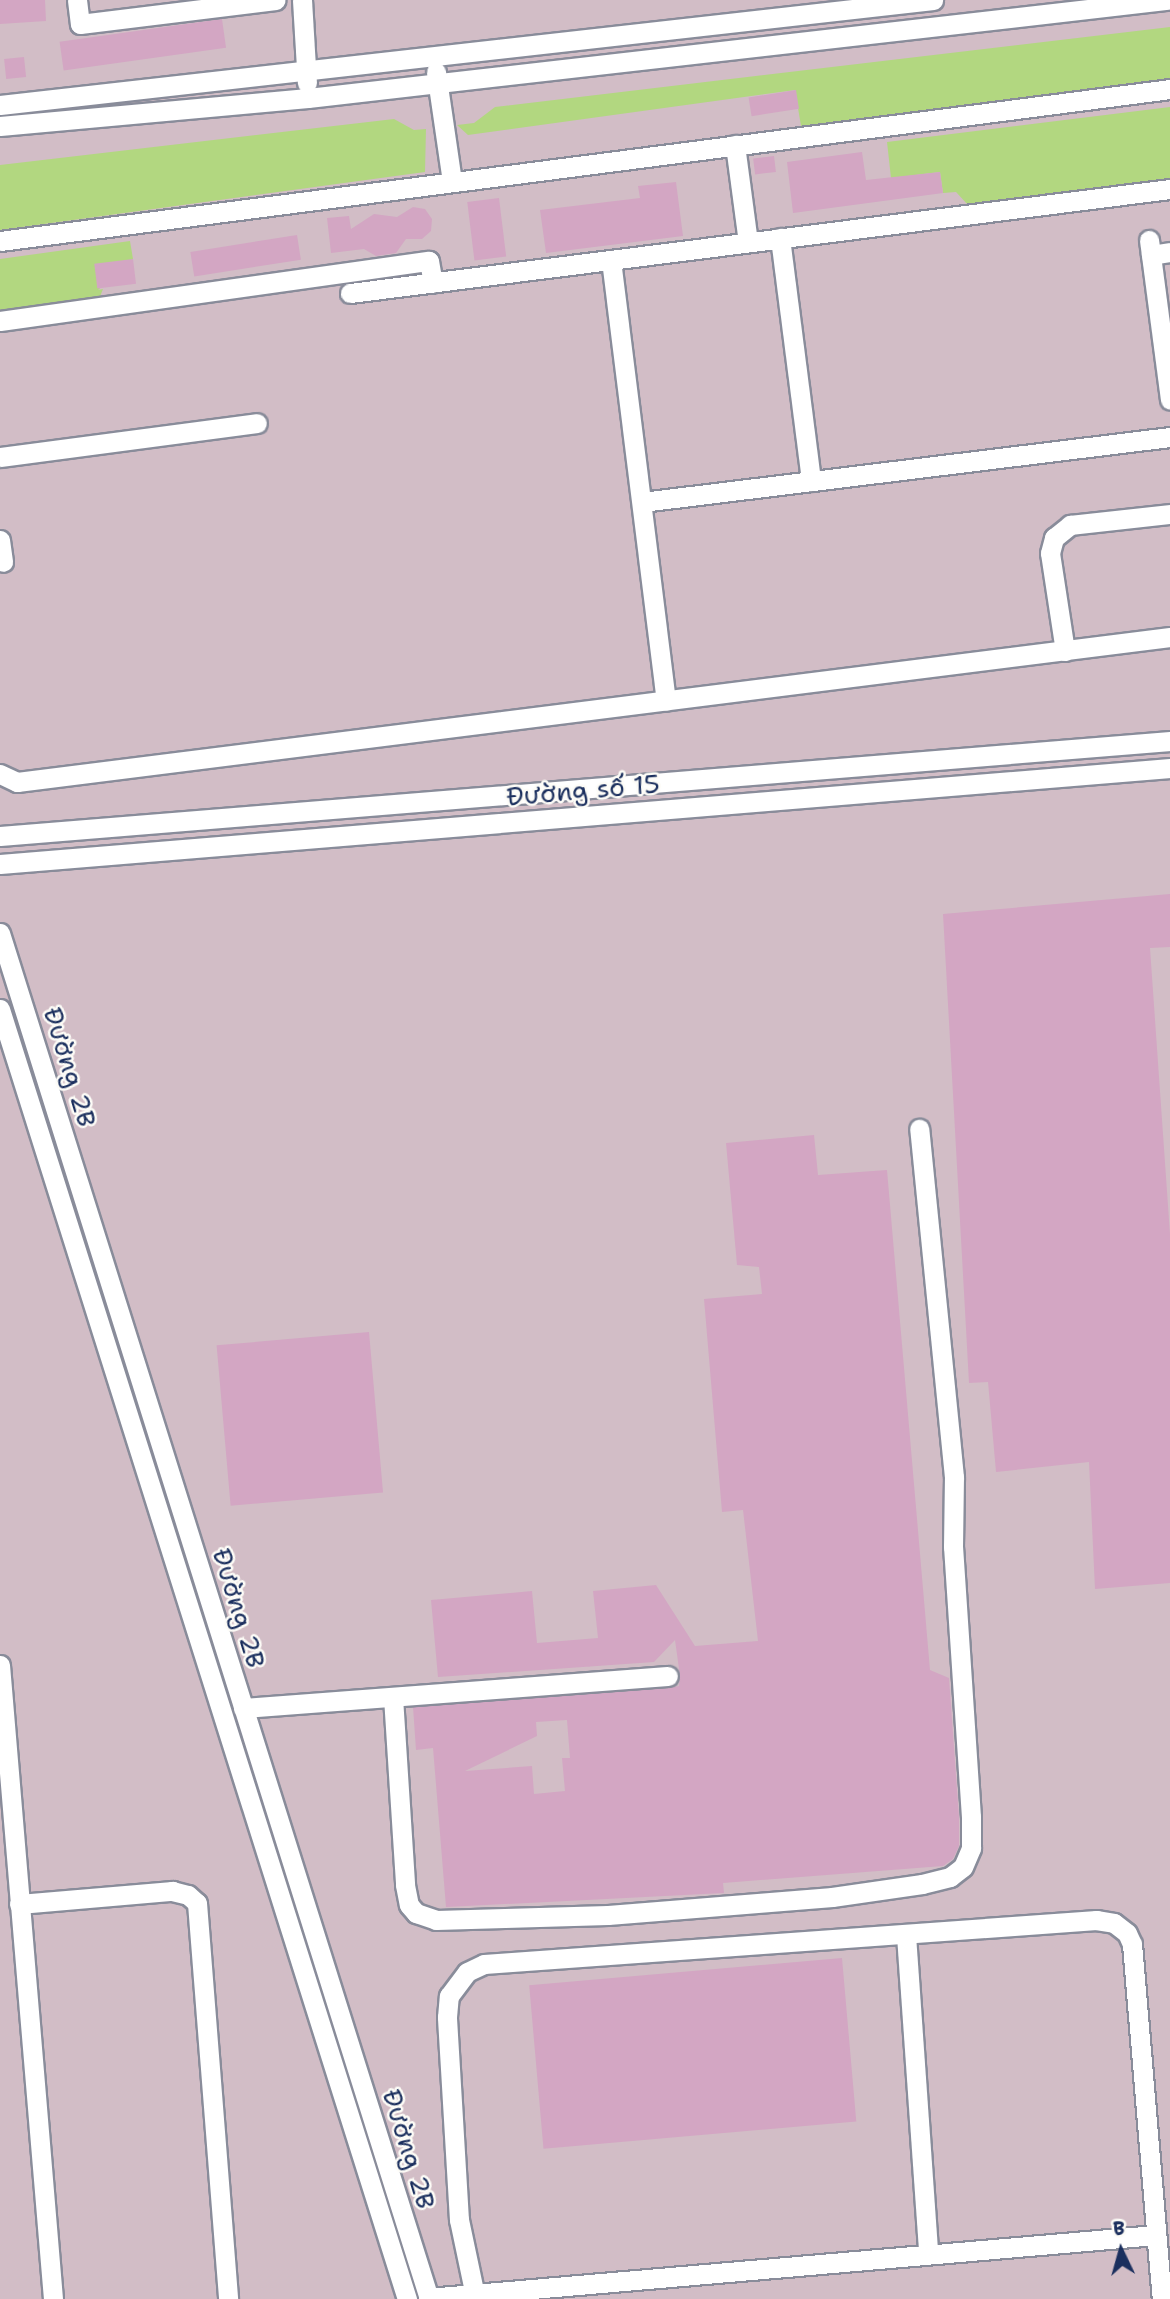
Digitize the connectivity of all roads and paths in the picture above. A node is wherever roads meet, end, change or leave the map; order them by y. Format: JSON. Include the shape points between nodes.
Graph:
{"nodes":[{"id":1,"x":77,"y":0,"type":"edge"},
{"id":2,"x":276,"y":0,"type":"edge"},
{"id":3,"x":302,"y":0,"type":"edge"},
{"id":4,"x":933,"y":0,"type":"edge"},
{"id":5,"x":1167,"y":0,"type":"edge"},
{"id":6,"x":434,"y":57,"type":"junction"},
{"id":7,"x":306,"y":72,"type":"junction"},
{"id":8,"x":438,"y":83,"type":"junction"},
{"id":9,"x":1170,"y":89,"type":"edge"},
{"id":10,"x":308,"y":98,"type":"junction"},
{"id":11,"x":0,"y":105,"type":"edge"},
{"id":12,"x":0,"y":126,"type":"edge"},
{"id":13,"x":735,"y":145,"type":"junction"},
{"id":14,"x":452,"y":182,"type":"junction"},
{"id":15,"x":1170,"y":189,"type":"edge"},
{"id":16,"x":780,"y":238,"type":"junction"},
{"id":17,"x":0,"y":241,"type":"edge"},
{"id":18,"x":748,"y":243,"type":"junction"},
{"id":19,"x":1157,"y":249,"type":"edge"},
{"id":20,"x":611,"y":260,"type":"junction"},
{"id":21,"x":433,"y":283,"type":"junction"},
{"id":22,"x":350,"y":293,"type":"dead end"},
{"id":23,"x":1164,"y":315,"type":"edge"},
{"id":24,"x":0,"y":321,"type":"edge"},
{"id":25,"x":1169,"y":379,"type":"edge"},
{"id":26,"x":1170,"y":400,"type":"edge"},
{"id":27,"x":257,"y":423,"type":"dead end"},
{"id":28,"x":1170,"y":436,"type":"edge"},
{"id":29,"x":0,"y":457,"type":"edge"},
{"id":30,"x":811,"y":481,"type":"junction"},
{"id":31,"x":642,"y":502,"type":"junction"},
{"id":32,"x":1170,"y":514,"type":"edge"},
{"id":33,"x":0,"y":540,"type":"edge"},
{"id":34,"x":3,"y":562,"type":"dead end"},
{"id":35,"x":1170,"y":637,"type":"edge"},
{"id":36,"x":1065,"y":650,"type":"junction"},
{"id":37,"x":666,"y":701,"type":"junction"},
{"id":38,"x":1170,"y":741,"type":"edge"},
{"id":39,"x":1170,"y":768,"type":"edge"},
{"id":40,"x":0,"y":774,"type":"edge"},
{"id":41,"x":0,"y":836,"type":"edge"},
{"id":42,"x":0,"y":864,"type":"edge"},
{"id":43,"x":0,"y":933,"type":"edge"},
{"id":44,"x":0,"y":1009,"type":"edge"},
{"id":45,"x":919,"y":1129,"type":"dead end"},
{"id":46,"x":0,"y":1665,"type":"edge"},
{"id":47,"x":668,"y":1676,"type":"dead end"},
{"id":48,"x":393,"y":1698,"type":"junction"},
{"id":49,"x":243,"y":1708,"type":"junction"},
{"id":50,"x":19,"y":1904,"type":"junction"},
{"id":51,"x":906,"y":1935,"type":"junction"},
{"id":52,"x":1156,"y":2235,"type":"junction"},
{"id":53,"x":928,"y":2252,"type":"junction"},
{"id":54,"x":474,"y":2291,"type":"junction"},
{"id":55,"x":429,"y":2298,"type":"edge"},
{"id":56,"x":52,"y":2299,"type":"edge"},
{"id":57,"x":228,"y":2299,"type":"edge"},
{"id":58,"x":407,"y":2299,"type":"edge"},
{"id":59,"x":1162,"y":2299,"type":"edge"}],
"edges":[{"from":1,"to":2,"type":"street","via":[[80,24]]},
{"from":3,"to":7,"type":"street"},
{"from":4,"to":6,"type":"street"},
{"from":5,"to":8,"type":"street"},
{"from":6,"to":7,"type":"street"},
{"from":6,"to":8,"type":"street"},
{"from":7,"to":10,"type":"street"},
{"from":7,"to":11,"type":"street"},
{"from":8,"to":10,"type":"street"},
{"from":8,"to":14,"type":"street"},
{"from":9,"to":13,"type":"street"},
{"from":10,"to":12,"type":"street"},
{"from":13,"to":14,"type":"street"},
{"from":13,"to":18,"type":"street"},
{"from":14,"to":17,"type":"street"},
{"from":15,"to":16,"type":"street"},
{"from":16,"to":18,"type":"street"},
{"from":16,"to":30,"type":"street"},
{"from":18,"to":20,"type":"street"},
{"from":19,"to":23,"type":"street"},
{"from":20,"to":21,"type":"street"},
{"from":20,"to":31,"type":"street"},
{"from":21,"to":22,"type":"street"},
{"from":21,"to":24,"type":"street","via":[[429,261]]},
{"from":23,"to":25,"type":"street"},
{"from":25,"to":26,"type":"street"},
{"from":27,"to":29,"type":"street"},
{"from":28,"to":30,"type":"street"},
{"from":30,"to":31,"type":"street"},
{"from":31,"to":37,"type":"street"},
{"from":32,"to":36,"type":"street","via":[[1070,525],[1054,538],[1050,553]]},
{"from":33,"to":34,"type":"street"},
{"from":35,"to":36,"type":"street"},
{"from":36,"to":37,"type":"street"},
{"from":37,"to":40,"type":"street","via":[[17,782]]},
{"from":38,"to":41,"type":"street","name":"Đường số 15"},
{"from":39,"to":42,"type":"street","name":"Đường số 15"},
{"from":43,"to":49,"type":"street","name":"Đường 2B"},
{"from":44,"to":58,"type":"street","name":"Đường 2B"},
{"from":45,"to":48,"type":"street","via":[[954,1477],[953,1547],[971,1817],[971,1848],[963,1867],[950,1877],[922,1884],[832,1897],[608,1915],[436,1920],[416,1913],[407,1895]]},
{"from":46,"to":50,"type":"street"},
{"from":47,"to":48,"type":"street"},
{"from":48,"to":49,"type":"street"},
{"from":49,"to":55,"type":"street","name":"Đường 2B"},
{"from":50,"to":56,"type":"street"},
{"from":50,"to":57,"type":"street","via":[[172,1891],[198,1903]]},
{"from":51,"to":52,"type":"street","via":[[1096,1920],[1114,1923],[1127,1933],[1134,1955]]},
{"from":51,"to":53,"type":"street"},
{"from":51,"to":54,"type":"street","via":[[484,1965],[467,1972],[449,1996],[447,2017],[459,2220]]},
{"from":52,"to":53,"type":"street"},
{"from":52,"to":59,"type":"street"},
{"from":53,"to":54,"type":"street"},
{"from":54,"to":55,"type":"street"}]}
